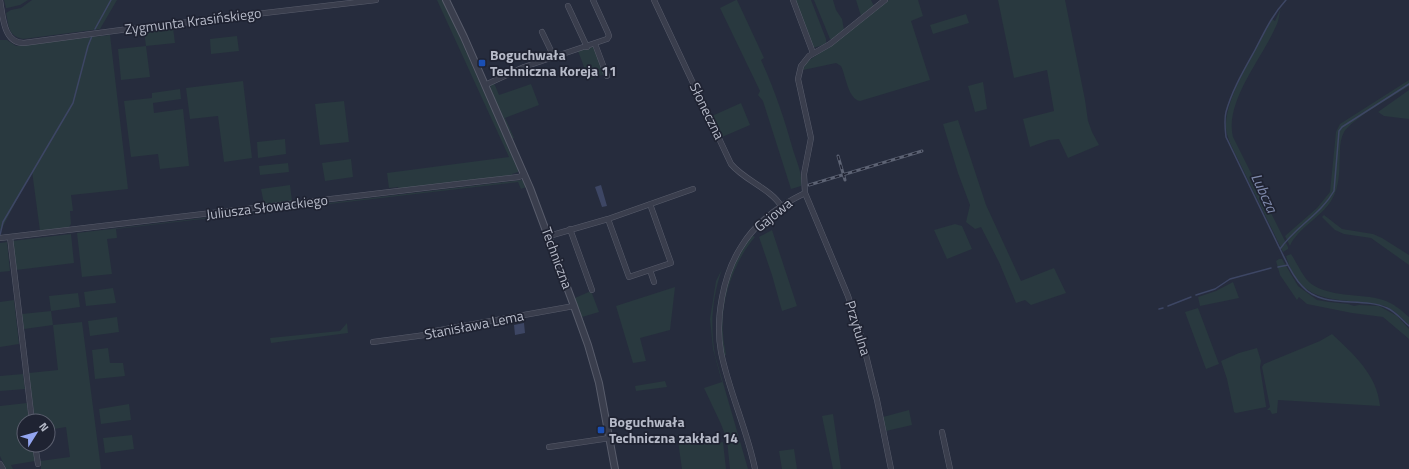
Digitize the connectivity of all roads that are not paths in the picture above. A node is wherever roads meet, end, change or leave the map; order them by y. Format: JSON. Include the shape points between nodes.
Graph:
{"nodes":[{"id":1,"x":0,"y":0,"type":"edge"},
{"id":2,"x":376,"y":0,"type":"edge"},
{"id":3,"x":446,"y":0,"type":"edge"},
{"id":4,"x":592,"y":0,"type":"edge"},
{"id":5,"x":654,"y":0,"type":"edge"},
{"id":6,"x":792,"y":0,"type":"edge"},
{"id":7,"x":885,"y":0,"type":"edge"},
{"id":8,"x":568,"y":6,"type":"dead end"},
{"id":9,"x":542,"y":32,"type":"dead end"},
{"id":10,"x":595,"y":44,"type":"junction"},
{"id":11,"x":587,"y":47,"type":"junction"},
{"id":12,"x":812,"y":53,"type":"junction"},
{"id":13,"x":554,"y":57,"type":"junction"},
{"id":14,"x":607,"y":76,"type":"dead end"},
{"id":15,"x":485,"y":85,"type":"junction"},
{"id":16,"x":524,"y":174,"type":"junction"},
{"id":17,"x":693,"y":189,"type":"dead end"},
{"id":18,"x":805,"y":193,"type":"junction"},
{"id":19,"x":650,"y":204,"type":"junction"},
{"id":20,"x":781,"y":206,"type":"junction"},
{"id":21,"x":608,"y":219,"type":"junction"},
{"id":22,"x":570,"y":229,"type":"junction"},
{"id":23,"x":549,"y":236,"type":"junction"},
{"id":24,"x":10,"y":237,"type":"junction"},
{"id":25,"x":0,"y":238,"type":"edge"},
{"id":26,"x":650,"y":270,"type":"junction"},
{"id":27,"x":654,"y":282,"type":"dead end"},
{"id":28,"x":592,"y":290,"type":"dead end"},
{"id":29,"x":574,"y":306,"type":"junction"},
{"id":30,"x":373,"y":342,"type":"dead end"},
{"id":31,"x":31,"y":413,"type":"edge"},
{"id":32,"x":942,"y":432,"type":"dead end"},
{"id":33,"x":610,"y":438,"type":"junction"},
{"id":34,"x":549,"y":447,"type":"dead end"},
{"id":35,"x":36,"y":453,"type":"edge"},
{"id":36,"x":0,"y":464,"type":"edge"},
{"id":37,"x":38,"y":464,"type":"dead end"},
{"id":38,"x":3,"y":469,"type":"edge"},
{"id":39,"x":615,"y":469,"type":"edge"},
{"id":40,"x":755,"y":469,"type":"edge"},
{"id":41,"x":891,"y":469,"type":"edge"},
{"id":42,"x":950,"y":469,"type":"edge"}],
"edges":[{"from":1,"to":2,"type":"street","name":"Zygmunta Krasińskiego","via":[[6,31],[19,43]]},
{"from":3,"to":15,"type":"street","name":"Techniczna"},
{"from":4,"to":10,"type":"street","via":[[609,36]]},
{"from":5,"to":20,"type":"street","name":"Słoneczna","via":[[731,164]]},
{"from":6,"to":12,"type":"street"},
{"from":7,"to":12,"type":"street","name":"Gajowa","via":[[830,44]]},
{"from":8,"to":11,"type":"street"},
{"from":9,"to":13,"type":"street"},
{"from":10,"to":11,"type":"street"},
{"from":10,"to":14,"type":"street"},
{"from":11,"to":13,"type":"street"},
{"from":12,"to":18,"type":"street","name":"Gajowa","via":[[801,66],[798,80],[811,138],[805,170]]},
{"from":13,"to":15,"type":"street","via":[[524,67]]},
{"from":15,"to":16,"type":"street","name":"Techniczna"},
{"from":16,"to":23,"type":"street","name":"Techniczna"},
{"from":16,"to":24,"type":"street","name":"Juliusza Słowackiego","via":[[519,177]]},
{"from":17,"to":19,"type":"street"},
{"from":18,"to":20,"type":"street","name":"Gajowa"},
{"from":18,"to":41,"type":"street","name":"Przytulna","via":[[848,296],[862,339],[878,400]]},
{"from":19,"to":21,"type":"street"},
{"from":19,"to":26,"type":"street","via":[[671,263]]},
{"from":20,"to":40,"type":"street","name":"Gajowa","via":[[755,228],[740,247],[726,281],[720,307],[719,336],[722,352]]},
{"from":21,"to":22,"type":"street"},
{"from":21,"to":26,"type":"street","via":[[629,277]]},
{"from":22,"to":23,"type":"street"},
{"from":22,"to":28,"type":"street"},
{"from":23,"to":29,"type":"street","name":"Techniczna"},
{"from":24,"to":25,"type":"street","name":"Juliusza Słowackiego"},
{"from":24,"to":31,"type":"street"},
{"from":26,"to":27,"type":"street"},
{"from":29,"to":30,"type":"street","name":"Stanisława Lema","via":[[435,331],[425,335]]},
{"from":29,"to":33,"type":"street","name":"Techniczna","via":[[598,377]]},
{"from":32,"to":42,"type":"street"},
{"from":33,"to":34,"type":"street"},
{"from":33,"to":39,"type":"street","name":"Techniczna"},
{"from":35,"to":37,"type":"street"},
{"from":36,"to":38,"type":"street"}]}
